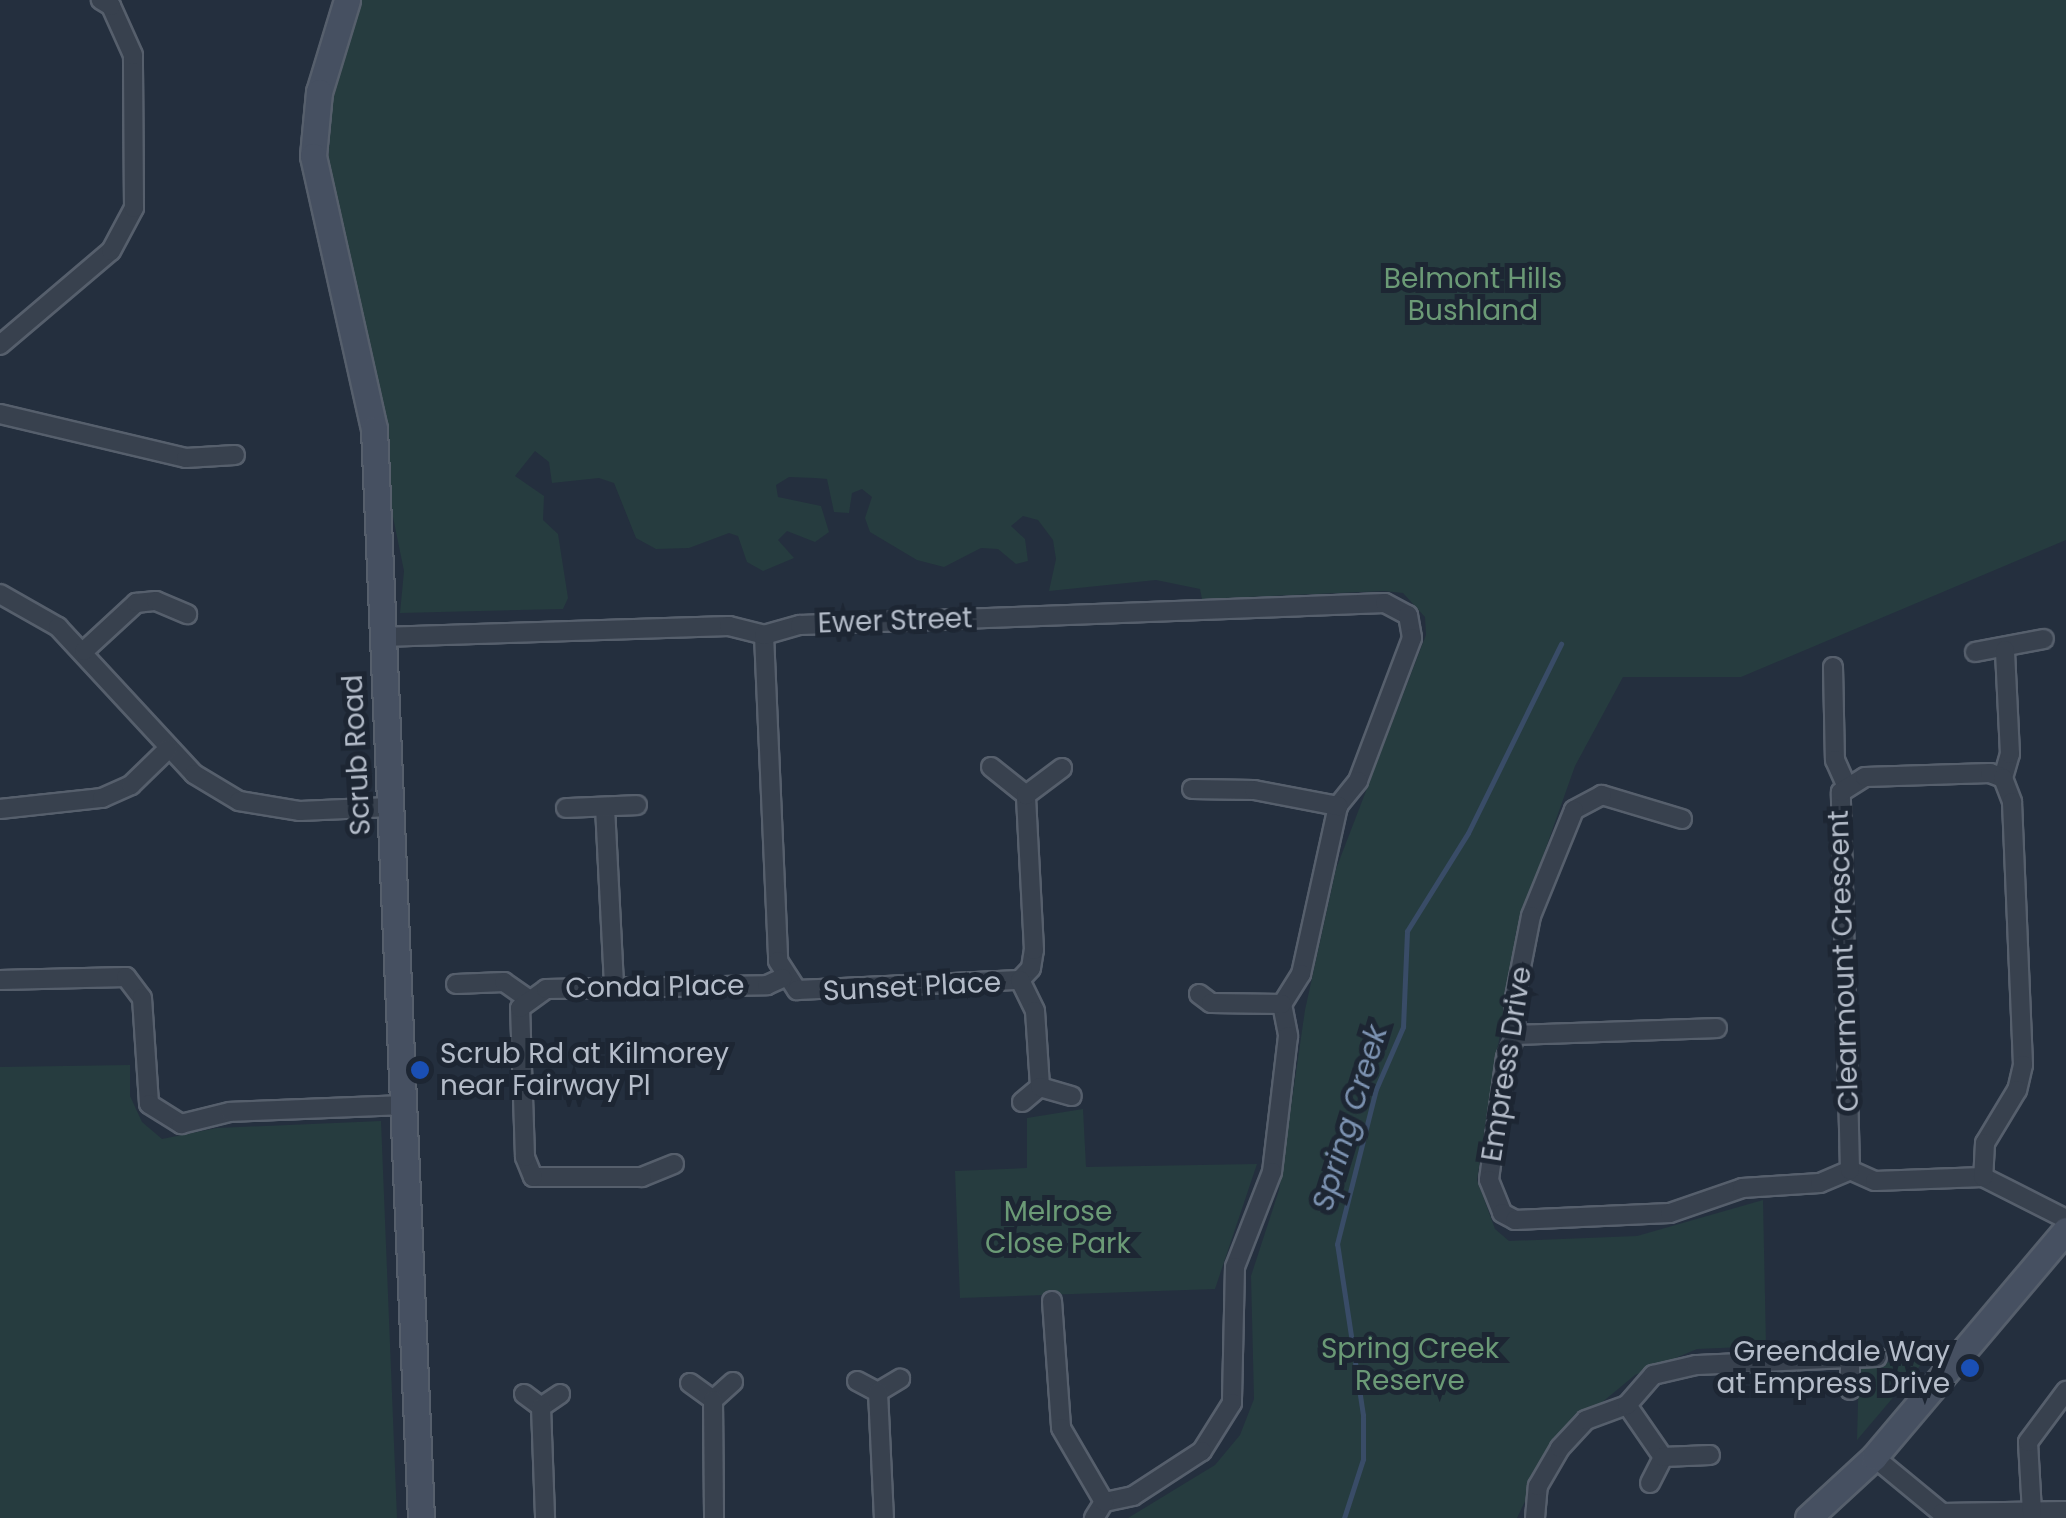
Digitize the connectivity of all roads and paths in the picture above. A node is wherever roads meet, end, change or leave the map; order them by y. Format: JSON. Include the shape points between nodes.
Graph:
{"nodes":[{"id":1,"x":347,"y":0,"type":"edge"},
{"id":2,"x":110,"y":2,"type":"edge"},
{"id":3,"x":0,"y":346,"type":"edge"},
{"id":4,"x":0,"y":414,"type":"edge"},
{"id":5,"x":235,"y":455,"type":"dead end"},
{"id":6,"x":0,"y":594,"type":"edge"},
{"id":7,"x":187,"y":614,"type":"dead end"},
{"id":8,"x":764,"y":634,"type":"junction"},
{"id":9,"x":381,"y":636,"type":"junction"},
{"id":10,"x":2044,"y":640,"type":"dead end"},
{"id":11,"x":2005,"y":650,"type":"junction"},
{"id":12,"x":84,"y":651,"type":"junction"},
{"id":13,"x":1975,"y":652,"type":"dead end"},
{"id":14,"x":1832,"y":668,"type":"dead end"},
{"id":15,"x":168,"y":748,"type":"junction"},
{"id":16,"x":991,"y":767,"type":"dead end"},
{"id":17,"x":1062,"y":768,"type":"dead end"},
{"id":18,"x":2003,"y":778,"type":"junction"},
{"id":19,"x":1846,"y":785,"type":"junction"},
{"id":20,"x":1192,"y":789,"type":"dead end"},
{"id":21,"x":1026,"y":795,"type":"junction"},
{"id":22,"x":637,"y":806,"type":"dead end"},
{"id":23,"x":1338,"y":806,"type":"junction"},
{"id":24,"x":390,"y":807,"type":"junction"},
{"id":25,"x":605,"y":807,"type":"junction"},
{"id":26,"x":0,"y":808,"type":"edge"},
{"id":27,"x":566,"y":808,"type":"dead end"},
{"id":28,"x":1682,"y":819,"type":"dead end"},
{"id":29,"x":784,"y":978,"type":"junction"},
{"id":30,"x":0,"y":980,"type":"edge"},
{"id":31,"x":1020,"y":980,"type":"junction"},
{"id":32,"x":456,"y":984,"type":"dead end"},
{"id":33,"x":614,"y":986,"type":"junction"},
{"id":34,"x":1198,"y":994,"type":"dead end"},
{"id":35,"x":527,"y":998,"type":"junction"},
{"id":36,"x":1282,"y":1004,"type":"junction"},
{"id":37,"x":1717,"y":1028,"type":"dead end"},
{"id":38,"x":1516,"y":1036,"type":"junction"},
{"id":39,"x":1040,"y":1087,"type":"junction"},
{"id":40,"x":1072,"y":1096,"type":"dead end"},
{"id":41,"x":1022,"y":1102,"type":"dead end"},
{"id":42,"x":402,"y":1106,"type":"junction"},
{"id":43,"x":674,"y":1164,"type":"dead end"},
{"id":44,"x":1850,"y":1170,"type":"junction"},
{"id":45,"x":1983,"y":1177,"type":"junction"},
{"id":46,"x":2066,"y":1219,"type":"edge"},
{"id":47,"x":2066,"y":1230,"type":"edge"},
{"id":48,"x":1052,"y":1302,"type":"dead end"},
{"id":49,"x":1877,"y":1357,"type":"dead end"},
{"id":50,"x":1850,"y":1358,"type":"junction"},
{"id":51,"x":900,"y":1379,"type":"dead end"},
{"id":52,"x":857,"y":1381,"type":"dead end"},
{"id":53,"x":733,"y":1382,"type":"dead end"},
{"id":54,"x":690,"y":1383,"type":"dead end"},
{"id":55,"x":1850,"y":1390,"type":"dead end"},
{"id":56,"x":2066,"y":1391,"type":"edge"},
{"id":57,"x":878,"y":1392,"type":"junction"},
{"id":58,"x":524,"y":1394,"type":"dead end"},
{"id":59,"x":560,"y":1394,"type":"dead end"},
{"id":60,"x":714,"y":1400,"type":"junction"},
{"id":61,"x":1628,"y":1405,"type":"junction"},
{"id":62,"x":541,"y":1408,"type":"junction"},
{"id":63,"x":1710,"y":1455,"type":"dead end"},
{"id":64,"x":1664,"y":1457,"type":"junction"},
{"id":65,"x":1874,"y":1458,"type":"junction"},
{"id":66,"x":1650,"y":1483,"type":"dead end"},
{"id":67,"x":1099,"y":1510,"type":"edge"},
{"id":68,"x":2066,"y":1511,"type":"edge"},
{"id":69,"x":2032,"y":1512,"type":"junction"},
{"id":70,"x":421,"y":1518,"type":"edge"},
{"id":71,"x":545,"y":1518,"type":"edge"},
{"id":72,"x":714,"y":1518,"type":"edge"},
{"id":73,"x":884,"y":1518,"type":"edge"},
{"id":74,"x":1535,"y":1518,"type":"edge"},
{"id":75,"x":1808,"y":1518,"type":"edge"}],
"edges":[{"from":1,"to":9,"type":"main road","name":"Scrub Road","via":[[319,92],[312,156],[370,393]]},
{"from":2,"to":3,"type":"street","via":[[133,54],[134,208],[126,231],[90,271]]},
{"from":4,"to":5,"type":"street","via":[[186,458]]},
{"from":6,"to":12,"type":"street","via":[[26,605]]},
{"from":7,"to":12,"type":"street","via":[[156,601],[136,603]]},
{"from":8,"to":9,"type":"street","name":"Ewer Street","via":[[730,626]]},
{"from":8,"to":23,"type":"street","name":"Ewer Street","via":[[800,625],[1385,603],[1408,615],[1412,638],[1358,780]]},
{"from":8,"to":29,"type":"street","name":"Sunset Place","via":[[776,944]]},
{"from":9,"to":24,"type":"main road","name":"Scrub Road"},
{"from":10,"to":11,"type":"street"},
{"from":11,"to":13,"type":"street"},
{"from":11,"to":18,"type":"street","via":[[2010,754]]},
{"from":12,"to":15,"type":"street"},
{"from":14,"to":19,"type":"street","via":[[1835,760]]},
{"from":15,"to":24,"type":"street","via":[[239,801],[300,811]]},
{"from":15,"to":26,"type":"street","via":[[131,785],[102,798]]},
{"from":16,"to":21,"type":"street"},
{"from":17,"to":21,"type":"street"},
{"from":18,"to":19,"type":"street","name":"Clearmount Crescent","via":[[1978,772],[1865,777]]},
{"from":18,"to":45,"type":"street","via":[[2012,802],[2023,1065],[2017,1090],[1985,1143]]},
{"from":19,"to":44,"type":"street","name":"Clearmount Crescent","via":[[1838,804]]},
{"from":20,"to":23,"type":"street","via":[[1254,790]]},
{"from":21,"to":31,"type":"street","name":"Sunset Place","via":[[1034,950]]},
{"from":22,"to":25,"type":"street"},
{"from":23,"to":36,"type":"street","via":[[1301,974]]},
{"from":24,"to":42,"type":"main road","name":"Scrub Road"},
{"from":25,"to":27,"type":"street"},
{"from":25,"to":33,"type":"street"},
{"from":28,"to":38,"type":"street","name":"Empress Drive","via":[[1602,795],[1579,802],[1531,916],[1514,1003]]},
{"from":29,"to":31,"type":"street","name":"Sunset Place","via":[[809,992]]},
{"from":29,"to":33,"type":"street","name":"Conda Place","via":[[768,985]]},
{"from":30,"to":42,"type":"street","via":[[126,977],[142,998],[150,1104],[181,1124],[230,1112]]},
{"from":31,"to":39,"type":"street","via":[[1035,1011]]},
{"from":32,"to":35,"type":"street","name":"Conda Place","via":[[504,982]]},
{"from":33,"to":35,"type":"street","name":"Conda Place","via":[[546,989]]},
{"from":34,"to":36,"type":"street","via":[[1211,1002]]},
{"from":35,"to":43,"type":"street","name":"Conda Place","via":[[518,1020],[525,1157],[532,1178],[642,1177]]},
{"from":36,"to":67,"type":"street","via":[[1288,1036],[1272,1172],[1235,1268],[1232,1403],[1202,1452]]},
{"from":37,"to":38,"type":"street"},
{"from":38,"to":44,"type":"street","name":"Empress Drive","via":[[1506,1057],[1489,1180],[1493,1204],[1515,1220],[1670,1213],[1742,1188],[1820,1183]]},
{"from":39,"to":40,"type":"street"},
{"from":39,"to":41,"type":"street"},
{"from":42,"to":70,"type":"main road","name":"Scrub Road"},
{"from":44,"to":45,"type":"street","name":"Empress Drive","via":[[1875,1181]]},
{"from":45,"to":46,"type":"street","name":"Empress Drive"},
{"from":47,"to":65,"type":"main road"},
{"from":48,"to":67,"type":"street","via":[[1064,1349],[1061,1428]]},
{"from":49,"to":50,"type":"street"},
{"from":50,"to":55,"type":"street"},
{"from":50,"to":61,"type":"street","via":[[1671,1368],[1637,1386]]},
{"from":51,"to":57,"type":"street"},
{"from":52,"to":57,"type":"street"},
{"from":53,"to":60,"type":"street"},
{"from":54,"to":60,"type":"street"},
{"from":56,"to":69,"type":"street","via":[[2028,1442]]},
{"from":57,"to":73,"type":"street"},
{"from":58,"to":62,"type":"street"},
{"from":59,"to":62,"type":"street"},
{"from":60,"to":72,"type":"street"},
{"from":61,"to":64,"type":"street"},
{"from":61,"to":74,"type":"street","via":[[1586,1420],[1560,1448],[1538,1486]]},
{"from":62,"to":71,"type":"street"},
{"from":63,"to":64,"type":"street"},
{"from":64,"to":66,"type":"street"},
{"from":65,"to":69,"type":"street","via":[[1942,1513]]},
{"from":65,"to":75,"type":"main road"},
{"from":68,"to":69,"type":"street"}]}
